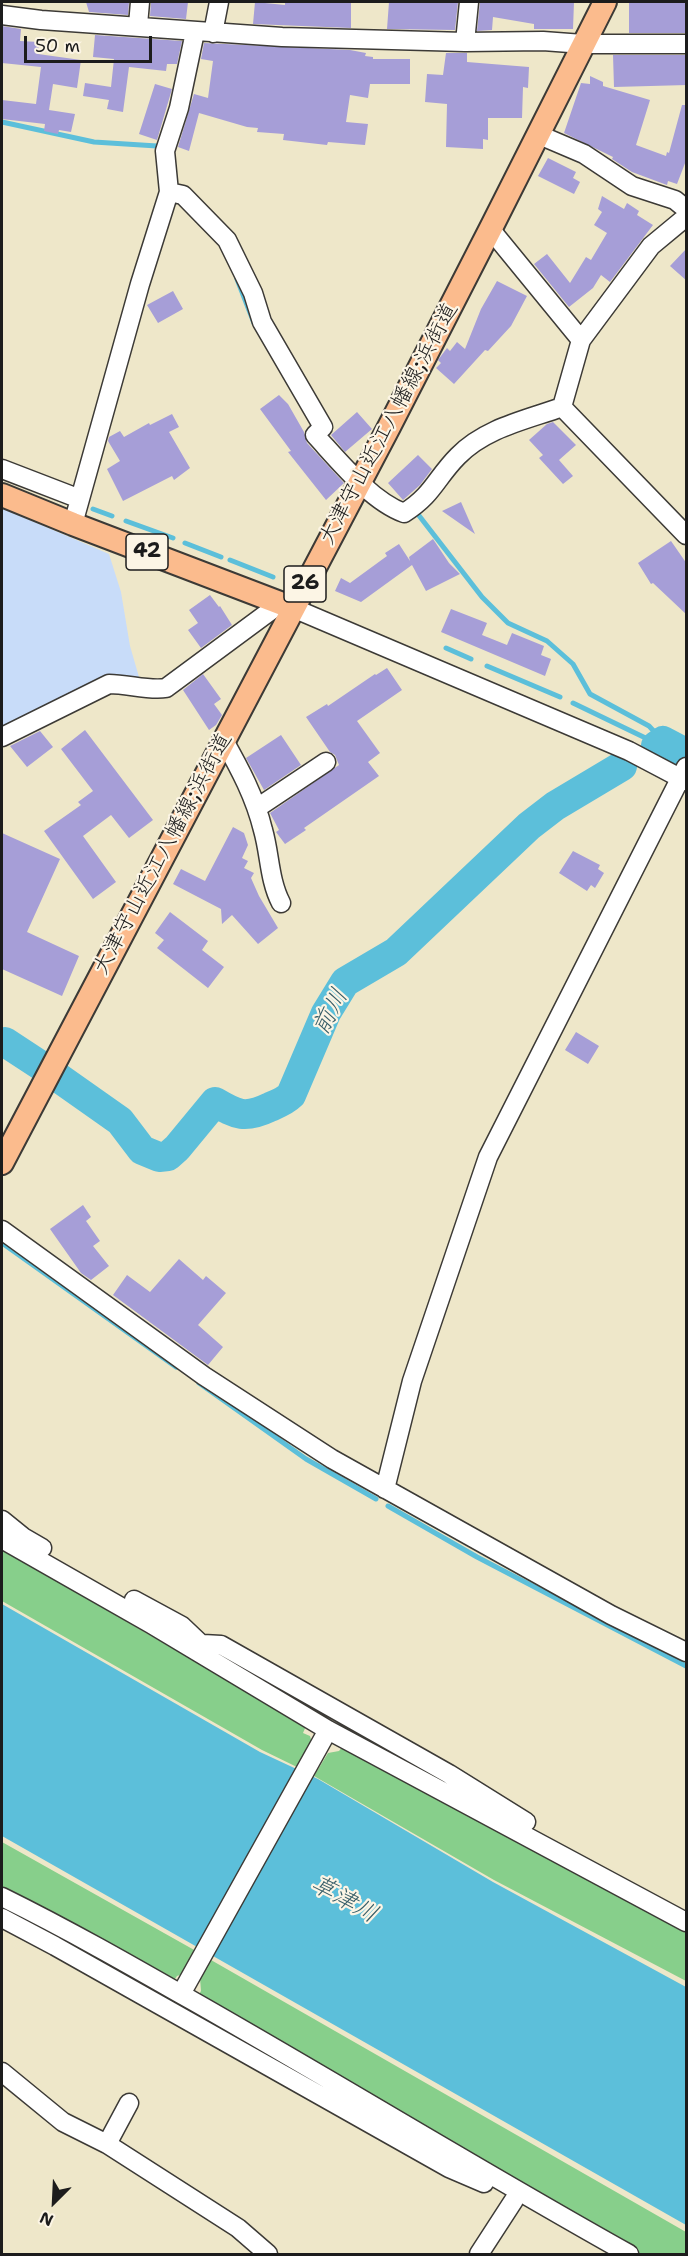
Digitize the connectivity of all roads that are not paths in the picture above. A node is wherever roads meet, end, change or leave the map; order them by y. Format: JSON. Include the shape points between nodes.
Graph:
{"nodes":[{"id":1,"x":140,"y":2,"type":"edge"},
{"id":2,"x":219,"y":2,"type":"edge"},
{"id":3,"x":469,"y":2,"type":"edge"},
{"id":4,"x":605,"y":2,"type":"edge"},
{"id":5,"x":2,"y":15,"type":"edge"},
{"id":6,"x":138,"y":25,"type":"junction"},
{"id":7,"x":195,"y":32,"type":"junction"},
{"id":8,"x":213,"y":33,"type":"junction"},
{"id":9,"x":465,"y":42,"type":"junction"},
{"id":10,"x":583,"y":45,"type":"junction"},
{"id":11,"x":687,"y":45,"type":"edge"},
{"id":12,"x":537,"y":134,"type":"junction"},
{"id":13,"x":170,"y":192,"type":"junction"},
{"id":14,"x":687,"y":209,"type":"edge"},
{"id":15,"x":687,"y":217,"type":"edge"},
{"id":16,"x":491,"y":230,"type":"junction"},
{"id":17,"x":581,"y":340,"type":"junction"},
{"id":18,"x":562,"y":407,"type":"junction"},
{"id":19,"x":2,"y":469,"type":"edge"},
{"id":20,"x":359,"y":481,"type":"junction"},
{"id":21,"x":2,"y":495,"type":"edge"},
{"id":22,"x":80,"y":499,"type":"junction"},
{"id":23,"x":73,"y":524,"type":"junction"},
{"id":24,"x":687,"y":535,"type":"edge"},
{"id":25,"x":287,"y":606,"type":"junction"},
{"id":26,"x":2,"y":737,"type":"edge"},
{"id":27,"x":223,"y":739,"type":"junction"},
{"id":28,"x":326,"y":762,"type":"dead end"},
{"id":29,"x":684,"y":781,"type":"edge"},
{"id":30,"x":257,"y":808,"type":"junction"},
{"id":31,"x":281,"y":903,"type":"dead end"},
{"id":32,"x":2,"y":1163,"type":"edge"},
{"id":33,"x":2,"y":1230,"type":"edge"},
{"id":34,"x":385,"y":1489,"type":"junction"},
{"id":35,"x":2,"y":1520,"type":"edge"},
{"id":36,"x":2,"y":1539,"type":"edge"},
{"id":37,"x":201,"y":1648,"type":"junction"},
{"id":38,"x":687,"y":1652,"type":"edge"},
{"id":39,"x":328,"y":1730,"type":"junction"},
{"id":40,"x":2,"y":1897,"type":"edge"},
{"id":41,"x":2,"y":1907,"type":"edge"},
{"id":42,"x":667,"y":1911,"type":"junction"},
{"id":43,"x":2,"y":1918,"type":"edge"},
{"id":44,"x":687,"y":1922,"type":"edge"},
{"id":45,"x":181,"y":1994,"type":"junction"},
{"id":46,"x":2,"y":2072,"type":"edge"},
{"id":47,"x":129,"y":2103,"type":"dead end"},
{"id":48,"x":107,"y":2144,"type":"junction"},
{"id":49,"x":442,"y":2150,"type":"junction"},
{"id":50,"x":489,"y":2185,"type":"junction"},
{"id":51,"x":514,"y":2200,"type":"junction"},
{"id":52,"x":268,"y":2254,"type":"edge"},
{"id":53,"x":479,"y":2254,"type":"edge"},
{"id":54,"x":611,"y":2254,"type":"edge"},
{"id":55,"x":629,"y":2254,"type":"edge"}],
"edges":[{"from":1,"to":6,"type":"street"},
{"from":2,"to":8,"type":"street"},
{"from":3,"to":9,"type":"street"},
{"from":4,"to":10,"type":"main road","name":"大津守山近江八幡線;浜街道","number":"26"},
{"from":5,"to":6,"type":"street"},
{"from":6,"to":7,"type":"street"},
{"from":7,"to":8,"type":"street"},
{"from":7,"to":13,"type":"street","via":[[180,108],[165,151]]},
{"from":8,"to":9,"type":"street"},
{"from":9,"to":10,"type":"street"},
{"from":10,"to":11,"type":"street"},
{"from":10,"to":12,"type":"main road","name":"大津守山近江八幡線;浜街道","number":"26"},
{"from":12,"to":14,"type":"street","via":[[584,154],[632,186],[675,200]]},
{"from":12,"to":16,"type":"main road","name":"大津守山近江八幡線;浜街道","number":"26"},
{"from":13,"to":20,"type":"street","via":[[183,195],[226,240],[253,293],[262,322],[322,427],[315,435]]},
{"from":13,"to":22,"type":"street"},
{"from":15,"to":17,"type":"street","via":[[651,246]]},
{"from":16,"to":17,"type":"street"},
{"from":16,"to":20,"type":"main road","name":"大津守山近江八幡線;浜街道","number":"26"},
{"from":17,"to":18,"type":"street"},
{"from":18,"to":20,"type":"street","via":[[486,435],[458,456],[420,503],[404,513],[393,509]]},
{"from":18,"to":24,"type":"street"},
{"from":19,"to":22,"type":"street"},
{"from":20,"to":25,"type":"main road","name":"大津守山近江八幡線;浜街道","number":"26"},
{"from":21,"to":23,"type":"main road","number":"42"},
{"from":22,"to":23,"type":"street"},
{"from":23,"to":25,"type":"main road","number":"42"},
{"from":25,"to":26,"type":"street","via":[[166,688],[109,684]]},
{"from":25,"to":27,"type":"main road","name":"大津守山近江八幡線;浜街道","number":"26"},
{"from":25,"to":29,"type":"street","via":[[629,751]]},
{"from":27,"to":30,"type":"street"},
{"from":27,"to":32,"type":"main road","name":"大津守山近江八幡線;浜街道","number":"26"},
{"from":28,"to":30,"type":"street"},
{"from":29,"to":34,"type":"street","via":[[488,1157],[412,1381]]},
{"from":30,"to":31,"type":"street","via":[[273,884]]},
{"from":33,"to":34,"type":"street","via":[[204,1376]]},
{"from":34,"to":38,"type":"street","via":[[610,1615]]},
{"from":35,"to":37,"type":"street","via":[[23,1537],[182,1626]]},
{"from":36,"to":37,"type":"street"},
{"from":37,"to":39,"type":"street"},
{"from":37,"to":42,"type":"street","via":[[221,1645],[449,1774],[504,1810],[652,1890]]},
{"from":39,"to":42,"type":"street"},
{"from":39,"to":45,"type":"street"},
{"from":40,"to":45,"type":"street","via":[[62,1926]]},
{"from":41,"to":49,"type":"street"},
{"from":42,"to":44,"type":"street"},
{"from":43,"to":50,"type":"street","via":[[449,2168]]},
{"from":45,"to":49,"type":"street","via":[[315,2070]]},
{"from":46,"to":48,"type":"street","via":[[63,2122]]},
{"from":47,"to":48,"type":"street"},
{"from":48,"to":52,"type":"street","via":[[238,2228]]},
{"from":49,"to":50,"type":"street"},
{"from":49,"to":55,"type":"street"},
{"from":50,"to":51,"type":"street"},
{"from":51,"to":53,"type":"street"},
{"from":51,"to":54,"type":"street"}]}
